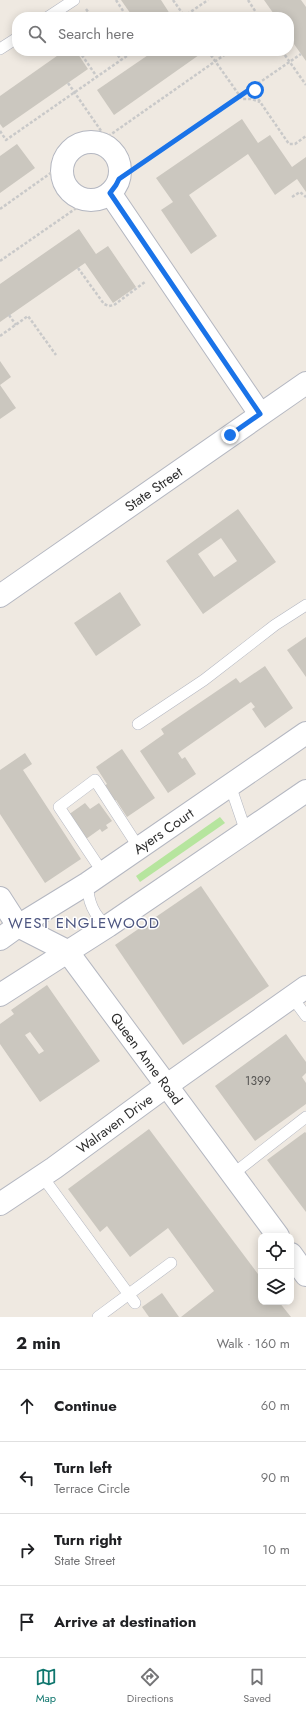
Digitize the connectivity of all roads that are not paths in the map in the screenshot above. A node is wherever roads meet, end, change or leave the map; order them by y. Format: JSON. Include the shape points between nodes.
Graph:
{"nodes":[{"id":1,"x":74,"y":0,"type":"edge"},
{"id":2,"x":56,"y":12,"type":"edge"},
{"id":3,"x":12,"y":41,"type":"edge"},
{"id":4,"x":0,"y":49,"type":"edge"},
{"id":5,"x":114,"y":186,"type":"junction"},
{"id":6,"x":306,"y":382,"type":"edge"},
{"id":7,"x":260,"y":414,"type":"junction"},
{"id":8,"x":0,"y":596,"type":"edge"},
{"id":9,"x":306,"y":605,"type":"edge"},
{"id":10,"x":138,"y":724,"type":"dead end"},
{"id":11,"x":306,"y":733,"type":"edge"},
{"id":12,"x":230,"y":785,"type":"junction"},
{"id":13,"x":306,"y":791,"type":"edge"},
{"id":14,"x":246,"y":832,"type":"junction"},
{"id":15,"x":139,"y":848,"type":"junction"},
{"id":16,"x":96,"y":878,"type":"junction"},
{"id":17,"x":0,"y":898,"type":"edge"},
{"id":18,"x":18,"y":926,"type":"junction"},
{"id":19,"x":108,"y":926,"type":"junction"},
{"id":20,"x":0,"y":939,"type":"edge"},
{"id":21,"x":67,"y":951,"type":"junction"},
{"id":22,"x":299,"y":992,"type":"edge"},
{"id":23,"x":0,"y":995,"type":"edge"},
{"id":24,"x":306,"y":1016,"type":"edge"},
{"id":25,"x":166,"y":1086,"type":"junction"},
{"id":26,"x":306,"y":1117,"type":"edge"},
{"id":27,"x":233,"y":1174,"type":"junction"},
{"id":28,"x":42,"y":1176,"type":"junction"},
{"id":29,"x":0,"y":1204,"type":"edge"},
{"id":30,"x":276,"y":1233,"type":"edge"},
{"id":31,"x":294,"y":1258,"type":"edge"},
{"id":32,"x":171,"y":1263,"type":"dead end"},
{"id":33,"x":306,"y":1275,"type":"edge"},
{"id":34,"x":132,"y":1298,"type":"junction"},
{"id":35,"x":98,"y":1317,"type":"edge"}],
"edges":[{"from":1,"to":2,"type":"lane"},
{"from":3,"to":4,"type":"lane"},
{"from":5,"to":5,"type":"street","via":[[120,166],[117,156],[103,140],[83,142],[67,153],[62,165],[62,180],[74,195],[88,200],[102,198]]},
{"from":5,"to":7,"type":"street","via":[[162,270]]},
{"from":6,"to":7,"type":"street","name":"State Street"},
{"from":7,"to":8,"type":"street","name":"State Street"},
{"from":9,"to":10,"type":"lane","via":[[275,625],[204,680]]},
{"from":11,"to":12,"type":"street","name":"Ayers Court"},
{"from":12,"to":14,"type":"lane"},
{"from":12,"to":15,"type":"street","name":"Ayers Court"},
{"from":13,"to":14,"type":"street"},
{"from":14,"to":19,"type":"street"},
{"from":15,"to":16,"type":"street","name":"Ayers Court"},
{"from":15,"to":16,"type":"lane","via":[[95,780],[59,807]]},
{"from":16,"to":18,"type":"street","name":"Ayers Court"},
{"from":16,"to":19,"type":"lane","via":[[88,894],[99,918]]},
{"from":17,"to":18,"type":"street"},
{"from":18,"to":20,"type":"street","name":"Ayers Court"},
{"from":18,"to":21,"type":"street","name":"Queen Anne Road"},
{"from":19,"to":21,"type":"street"},
{"from":21,"to":23,"type":"street"},
{"from":21,"to":25,"type":"street","name":"Queen Anne Road"},
{"from":22,"to":24,"type":"lane"},
{"from":22,"to":25,"type":"street","name":"Walraven Drive"},
{"from":25,"to":27,"type":"street","name":"Queen Anne Road"},
{"from":25,"to":28,"type":"street","name":"Walraven Drive"},
{"from":26,"to":27,"type":"lane"},
{"from":27,"to":30,"type":"street","name":"Queen Anne Road"},
{"from":28,"to":29,"type":"street","name":"Walraven Drive"},
{"from":28,"to":34,"type":"lane"},
{"from":31,"to":33,"type":"street"},
{"from":32,"to":34,"type":"lane"},
{"from":34,"to":35,"type":"lane"}]}
